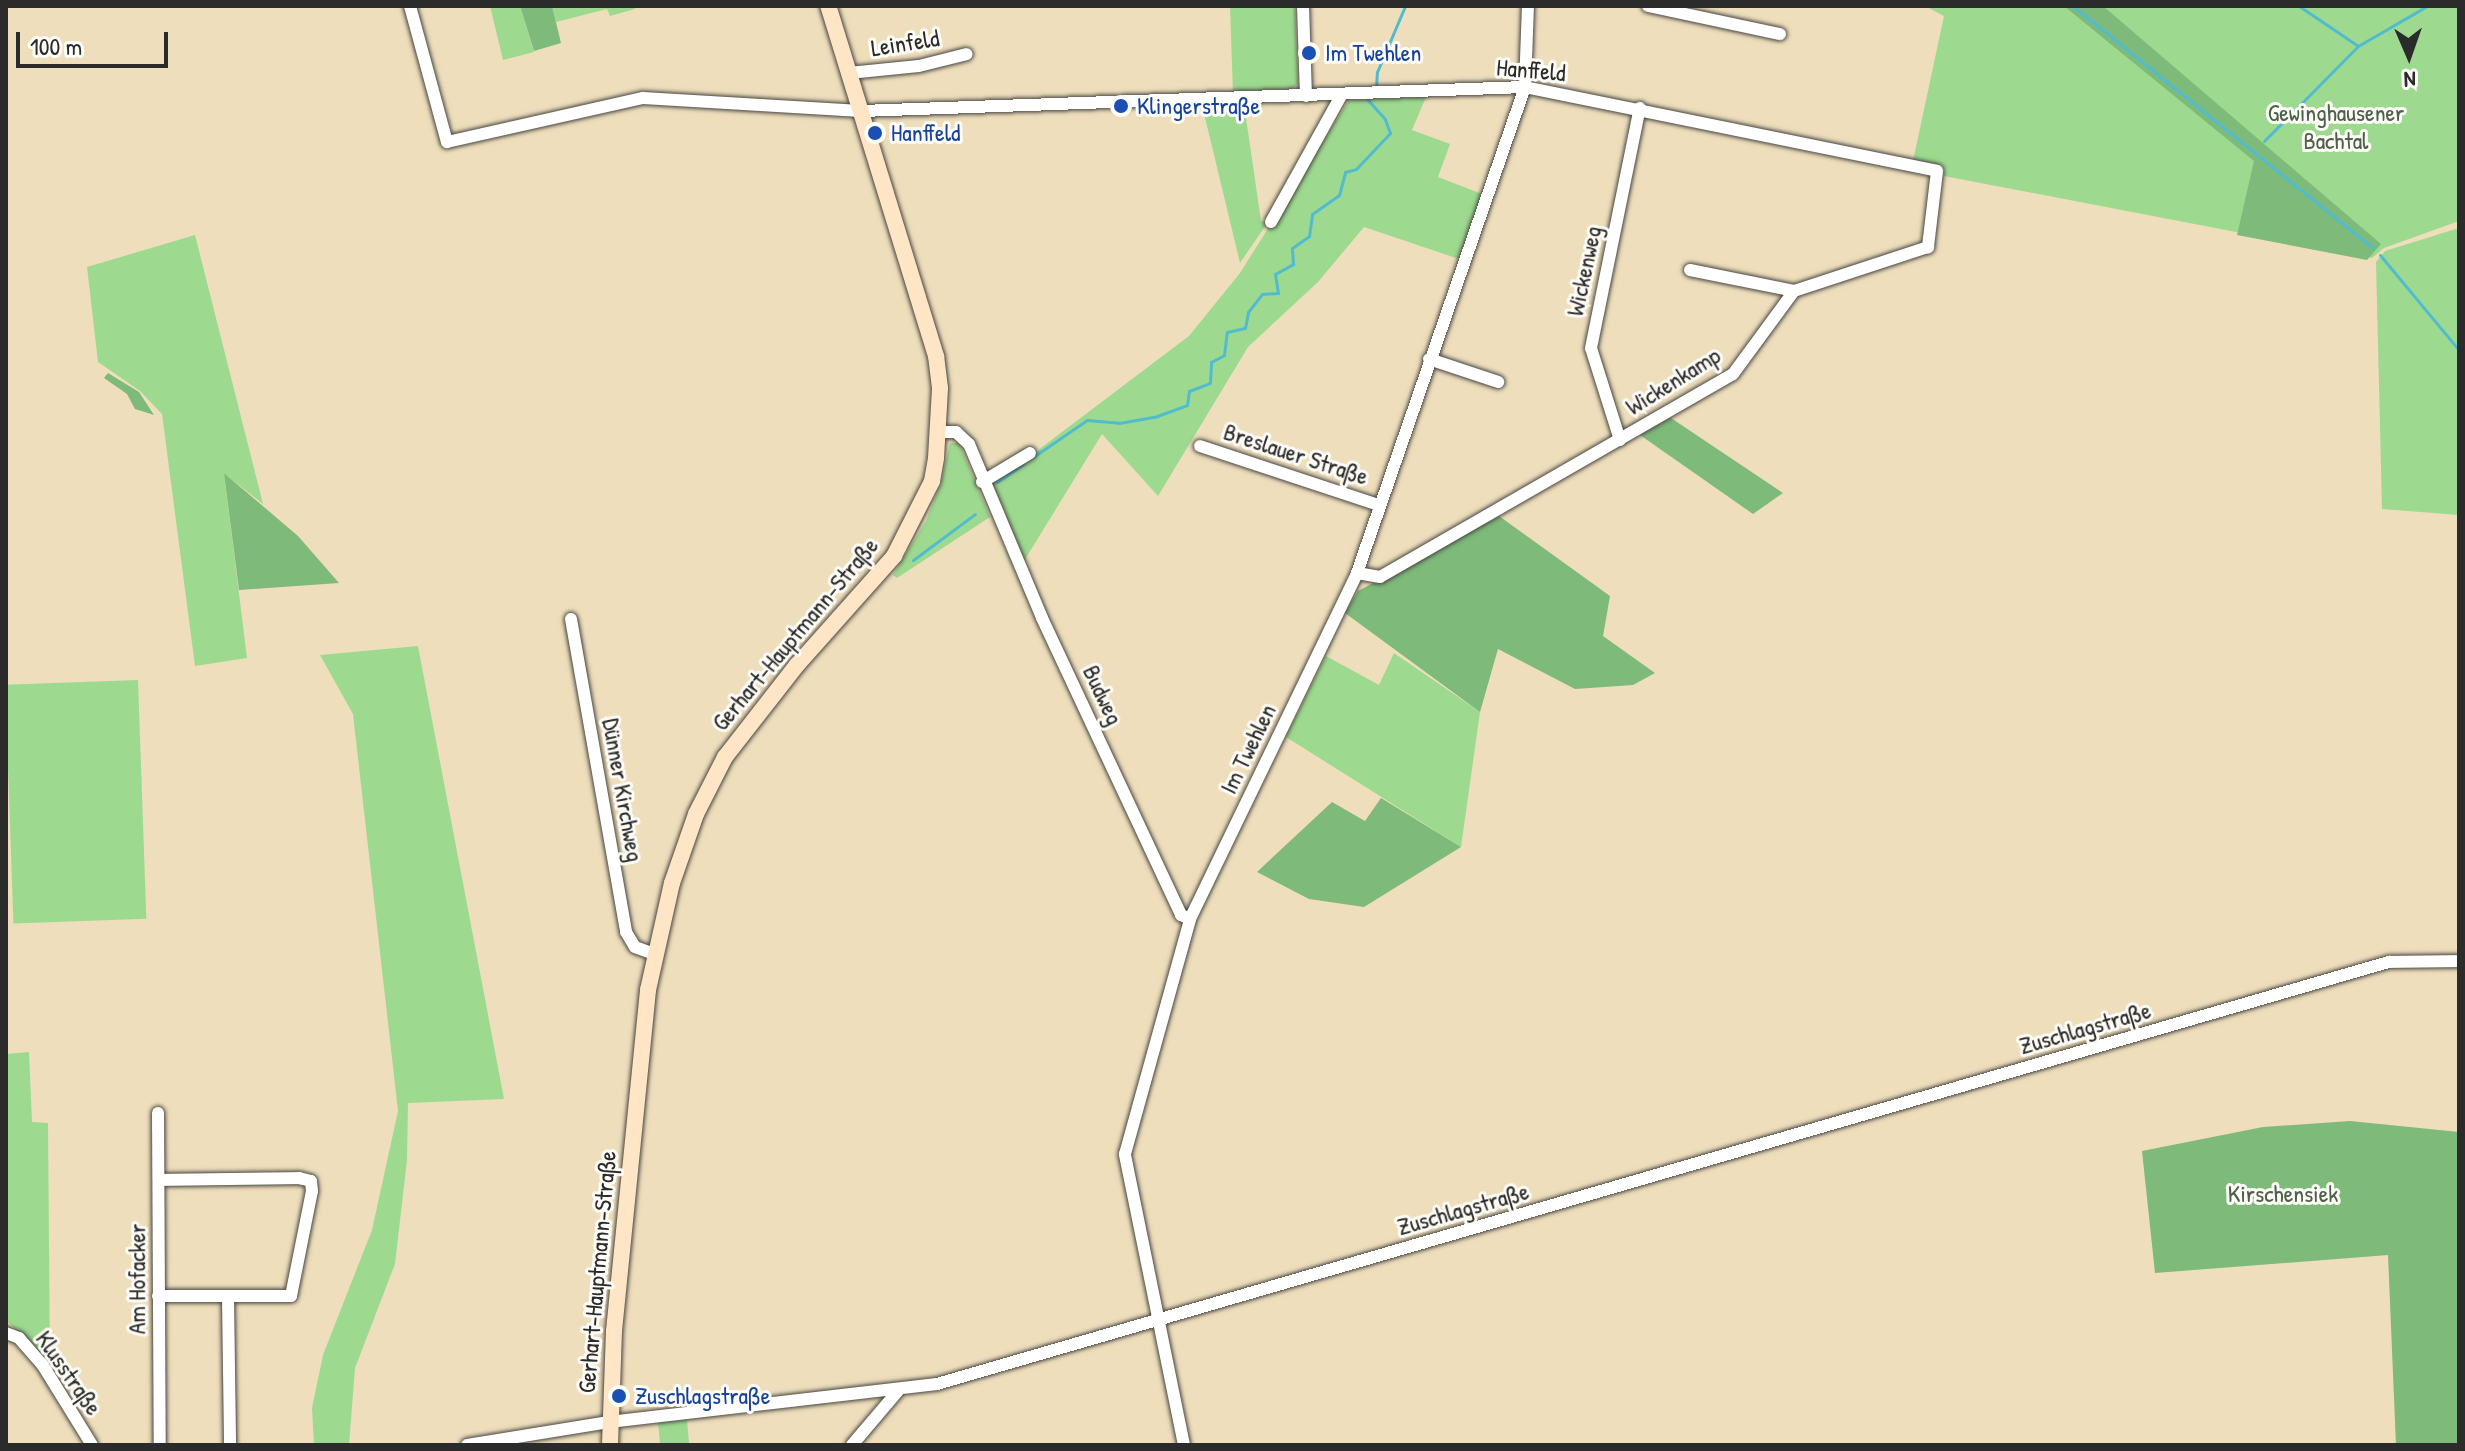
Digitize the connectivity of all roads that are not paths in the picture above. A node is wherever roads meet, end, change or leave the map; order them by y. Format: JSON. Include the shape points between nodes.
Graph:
{"nodes":[{"id":1,"x":410,"y":6,"type":"edge"},
{"id":2,"x":828,"y":6,"type":"edge"},
{"id":3,"x":1303,"y":6,"type":"edge"},
{"id":4,"x":1528,"y":6,"type":"edge"},
{"id":5,"x":1648,"y":6,"type":"edge"},
{"id":6,"x":1780,"y":34,"type":"dead end"},
{"id":7,"x":967,"y":54,"type":"dead end"},
{"id":8,"x":849,"y":73,"type":"junction"},
{"id":9,"x":1525,"y":87,"type":"junction"},
{"id":10,"x":1342,"y":94,"type":"junction"},
{"id":11,"x":1306,"y":96,"type":"junction"},
{"id":12,"x":1640,"y":108,"type":"junction"},
{"id":13,"x":861,"y":111,"type":"junction"},
{"id":14,"x":1271,"y":222,"type":"dead end"},
{"id":15,"x":1690,"y":270,"type":"dead end"},
{"id":16,"x":1794,"y":291,"type":"junction"},
{"id":17,"x":1429,"y":359,"type":"junction"},
{"id":18,"x":1498,"y":382,"type":"dead end"},
{"id":19,"x":939,"y":432,"type":"junction"},
{"id":20,"x":1620,"y":440,"type":"junction"},
{"id":21,"x":1200,"y":446,"type":"dead end"},
{"id":22,"x":1030,"y":453,"type":"dead end"},
{"id":23,"x":982,"y":482,"type":"junction"},
{"id":24,"x":1378,"y":505,"type":"junction"},
{"id":25,"x":1357,"y":573,"type":"junction"},
{"id":26,"x":571,"y":619,"type":"dead end"},
{"id":27,"x":1190,"y":919,"type":"junction"},
{"id":28,"x":654,"y":954,"type":"junction"},
{"id":29,"x":2459,"y":961,"type":"edge"},
{"id":30,"x":158,"y":1113,"type":"dead end"},
{"id":31,"x":160,"y":1180,"type":"junction"},
{"id":32,"x":158,"y":1296,"type":"junction"},
{"id":33,"x":228,"y":1297,"type":"junction"},
{"id":34,"x":1157,"y":1320,"type":"junction"},
{"id":35,"x":6,"y":1333,"type":"edge"},
{"id":36,"x":898,"y":1391,"type":"junction"},
{"id":37,"x":609,"y":1422,"type":"junction"},
{"id":38,"x":92,"y":1445,"type":"edge"},
{"id":39,"x":160,"y":1445,"type":"edge"},
{"id":40,"x":230,"y":1445,"type":"edge"},
{"id":41,"x":467,"y":1445,"type":"edge"},
{"id":42,"x":610,"y":1445,"type":"edge"},
{"id":43,"x":852,"y":1445,"type":"edge"},
{"id":44,"x":1184,"y":1445,"type":"edge"}],
"edges":[{"from":1,"to":13,"type":"street","name":"Hanffeld","via":[[447,142],[643,98]]},
{"from":2,"to":8,"type":"street","name":"Gerhart-Hauptmann-Straße"},
{"from":3,"to":11,"type":"street"},
{"from":4,"to":9,"type":"street","name":"Im Twehlen"},
{"from":5,"to":6,"type":"street"},
{"from":7,"to":8,"type":"street","name":"Leinfeld","via":[[919,66]]},
{"from":8,"to":13,"type":"street","name":"Gerhart-Hauptmann-Straße"},
{"from":9,"to":10,"type":"street","name":"Hanffeld"},
{"from":9,"to":12,"type":"street","name":"Hanffeld"},
{"from":9,"to":17,"type":"street","name":"Im Twehlen"},
{"from":10,"to":11,"type":"street","name":"Hanffeld"},
{"from":10,"to":14,"type":"street"},
{"from":11,"to":13,"type":"street","name":"Hanffeld"},
{"from":12,"to":16,"type":"street","name":"Hanffeld","via":[[1937,171],[1928,247]]},
{"from":12,"to":20,"type":"street","name":"Wickenweg","via":[[1591,348]]},
{"from":13,"to":19,"type":"street","name":"Gerhart-Hauptmann-Straße","via":[[936,356]]},
{"from":15,"to":16,"type":"street"},
{"from":16,"to":20,"type":"street","name":"Wickenkamp","via":[[1733,374]]},
{"from":17,"to":18,"type":"street"},
{"from":17,"to":24,"type":"street","name":"Im Twehlen"},
{"from":19,"to":23,"type":"street","name":"Budweg","via":[[956,432],[969,444]]},
{"from":19,"to":28,"type":"street","name":"Gerhart-Hauptmann-Straße","via":[[932,481],[894,556],[797,665],[725,757],[696,814]]},
{"from":20,"to":25,"type":"street","name":"Wickenkamp","via":[[1380,577]]},
{"from":21,"to":24,"type":"street","name":"Breslauer Straße"},
{"from":22,"to":23,"type":"street"},
{"from":23,"to":27,"type":"street","name":"Budweg","via":[[1181,915]]},
{"from":24,"to":25,"type":"street","name":"Im Twehlen"},
{"from":25,"to":27,"type":"street","name":"Im Twehlen"},
{"from":26,"to":28,"type":"street","name":"Dünner Kirchweg","via":[[626,932],[635,947]]},
{"from":27,"to":34,"type":"street","name":"Im Twehlen","via":[[1125,1154]]},
{"from":28,"to":37,"type":"street","name":"Gerhart-Hauptmann-Straße"},
{"from":29,"to":34,"type":"street","name":"Zuschlagstraße","via":[[2389,962]]},
{"from":30,"to":31,"type":"street","name":"Am Hofacker"},
{"from":31,"to":32,"type":"street","name":"Am Hofacker"},
{"from":31,"to":33,"type":"street","via":[[311,1181],[291,1296]]},
{"from":32,"to":33,"type":"street"},
{"from":32,"to":39,"type":"street","name":"Am Hofacker"},
{"from":33,"to":40,"type":"street"},
{"from":34,"to":36,"type":"street","name":"Zuschlagstraße"},
{"from":34,"to":44,"type":"street","name":"Im Twehlen"},
{"from":35,"to":38,"type":"street","name":"Klusstraße","via":[[19,1338],[42,1364]]},
{"from":36,"to":37,"type":"street","name":"Zuschlagstraße"},
{"from":36,"to":43,"type":"street"},
{"from":37,"to":41,"type":"street","name":"Zuschlagstraße"},
{"from":37,"to":42,"type":"street","name":"Gerhart-Hauptmann-Straße"}]}
